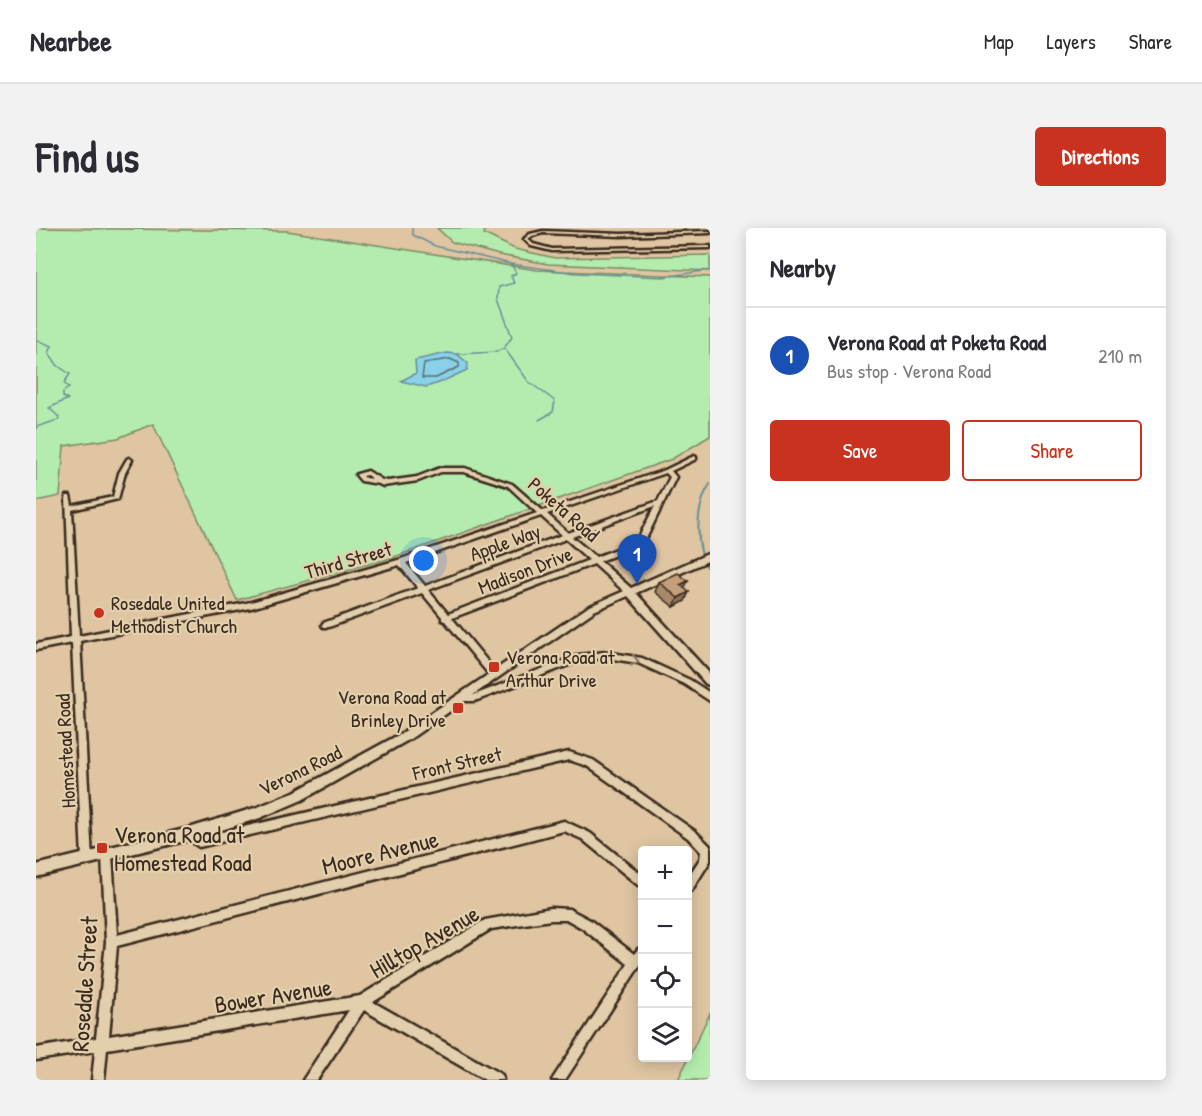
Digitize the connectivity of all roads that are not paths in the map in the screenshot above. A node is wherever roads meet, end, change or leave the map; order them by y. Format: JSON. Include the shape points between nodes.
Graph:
{"nodes":[{"id":1,"x":710,"y":232,"type":"edge"},
{"id":2,"x":644,"y":234,"type":"junction"},
{"id":3,"x":710,"y":247,"type":"edge"},
{"id":4,"x":658,"y":250,"type":"junction"},
{"id":5,"x":693,"y":458,"type":"dead end"},
{"id":6,"x":129,"y":460,"type":"dead end"},
{"id":7,"x":667,"y":471,"type":"junction"},
{"id":8,"x":383,"y":484,"type":"dead end"},
{"id":9,"x":68,"y":497,"type":"dead end"},
{"id":10,"x":660,"y":502,"type":"junction"},
{"id":11,"x":69,"y":509,"type":"junction"},
{"id":12,"x":543,"y":513,"type":"junction"},
{"id":13,"x":569,"y":537,"type":"junction"},
{"id":14,"x":710,"y":556,"type":"edge"},
{"id":15,"x":596,"y":561,"type":"junction"},
{"id":16,"x":401,"y":562,"type":"junction"},
{"id":17,"x":422,"y":590,"type":"junction"},
{"id":18,"x":629,"y":591,"type":"junction"},
{"id":19,"x":445,"y":618,"type":"junction"},
{"id":20,"x":326,"y":625,"type":"dead end"},
{"id":21,"x":76,"y":639,"type":"junction"},
{"id":22,"x":36,"y":647,"type":"edge"},
{"id":23,"x":494,"y":675,"type":"junction"},
{"id":24,"x":710,"y":681,"type":"edge"},
{"id":25,"x":710,"y":698,"type":"edge"},
{"id":26,"x":459,"y":699,"type":"junction"},
{"id":27,"x":189,"y":834,"type":"junction"},
{"id":28,"x":708,"y":851,"type":"edge"},
{"id":29,"x":107,"y":855,"type":"junction"},
{"id":30,"x":87,"y":859,"type":"junction"},
{"id":31,"x":36,"y":871,"type":"edge"},
{"id":32,"x":638,"y":878,"type":"edge"},
{"id":33,"x":692,"y":879,"type":"edge"},
{"id":34,"x":112,"y":942,"type":"junction"},
{"id":35,"x":638,"y":957,"type":"edge"},
{"id":36,"x":638,"y":960,"type":"edge"},
{"id":37,"x":362,"y":1002,"type":"junction"},
{"id":38,"x":103,"y":1042,"type":"junction"},
{"id":39,"x":36,"y":1054,"type":"edge"},
{"id":40,"x":98,"y":1080,"type":"edge"},
{"id":41,"x":309,"y":1080,"type":"edge"},
{"id":42,"x":497,"y":1080,"type":"edge"},
{"id":43,"x":558,"y":1080,"type":"edge"}],
"edges":[{"from":1,"to":2,"type":"street"},
{"from":2,"to":4,"type":"street"},
{"from":2,"to":4,"type":"street","via":[[543,232],[526,239],[532,245],[552,250]]},
{"from":3,"to":4,"type":"street"},
{"from":5,"to":7,"type":"street","name":"Third Street"},
{"from":6,"to":11,"type":"street","via":[[116,498]]},
{"from":7,"to":10,"type":"street","name":"Madison Drive","via":[[673,477]]},
{"from":7,"to":12,"type":"street","name":"Third Street"},
{"from":8,"to":12,"type":"street","name":"Poketa Road","via":[[418,479],[440,470],[465,470],[510,485]]},
{"from":9,"to":11,"type":"street","name":"Homestead Road"},
{"from":10,"to":13,"type":"street","name":"Apple Way"},
{"from":10,"to":15,"type":"street","name":"Madison Drive","via":[[640,543]]},
{"from":11,"to":21,"type":"street","name":"Homestead Road"},
{"from":12,"to":13,"type":"street","name":"Poketa Road"},
{"from":12,"to":16,"type":"street","name":"Third Street"},
{"from":13,"to":15,"type":"street","name":"Poketa Road"},
{"from":13,"to":17,"type":"street","name":"Apple Way"},
{"from":14,"to":18,"type":"street","name":"Verona Road"},
{"from":15,"to":18,"type":"street","name":"Poketa Road"},
{"from":15,"to":19,"type":"street","name":"Madison Drive"},
{"from":16,"to":17,"type":"street"},
{"from":16,"to":21,"type":"street","name":"Third Street","via":[[251,605]]},
{"from":17,"to":19,"type":"street"},
{"from":17,"to":20,"type":"street","name":"Apple Way"},
{"from":18,"to":23,"type":"street","name":"Verona Road","via":[[583,614]]},
{"from":18,"to":24,"type":"street","name":"Poketa Road"},
{"from":19,"to":23,"type":"street"},
{"from":21,"to":22,"type":"street","name":"Third Street"},
{"from":21,"to":30,"type":"street","name":"Homestead Road"},
{"from":23,"to":26,"type":"street","name":"Verona Road"},
{"from":26,"to":25,"type":"street","one_way":true,"via":[[475,698],[581,657],[606,656],[639,660],[687,682]]},
{"from":26,"to":27,"type":"street","name":"Verona Road","via":[[406,736],[298,796]]},
{"from":27,"to":28,"type":"street","name":"Front Street","via":[[200,843],[569,756],[590,763],[692,835]]},
{"from":27,"to":29,"type":"street","name":"Verona Road"},
{"from":28,"to":33,"type":"street"},
{"from":29,"to":30,"type":"street","name":"Verona Road"},
{"from":29,"to":34,"type":"street","name":"Rosedale Street"},
{"from":30,"to":31,"type":"street","name":"Verona Road"},
{"from":32,"to":34,"type":"street","name":"Moore Avenue","via":[[586,837],[564,826]]},
{"from":34,"to":38,"type":"street","name":"Rosedale Street"},
{"from":35,"to":37,"type":"street","name":"Hilltop Avenue","via":[[569,915],[551,914],[489,924]]},
{"from":36,"to":43,"type":"street"},
{"from":37,"to":38,"type":"street","name":"Bower Avenue"},
{"from":37,"to":41,"type":"street"},
{"from":37,"to":42,"type":"street","name":"Bower Avenue"},
{"from":38,"to":39,"type":"street","name":"Bower Avenue"},
{"from":38,"to":40,"type":"street","name":"Rosedale Street"}]}
